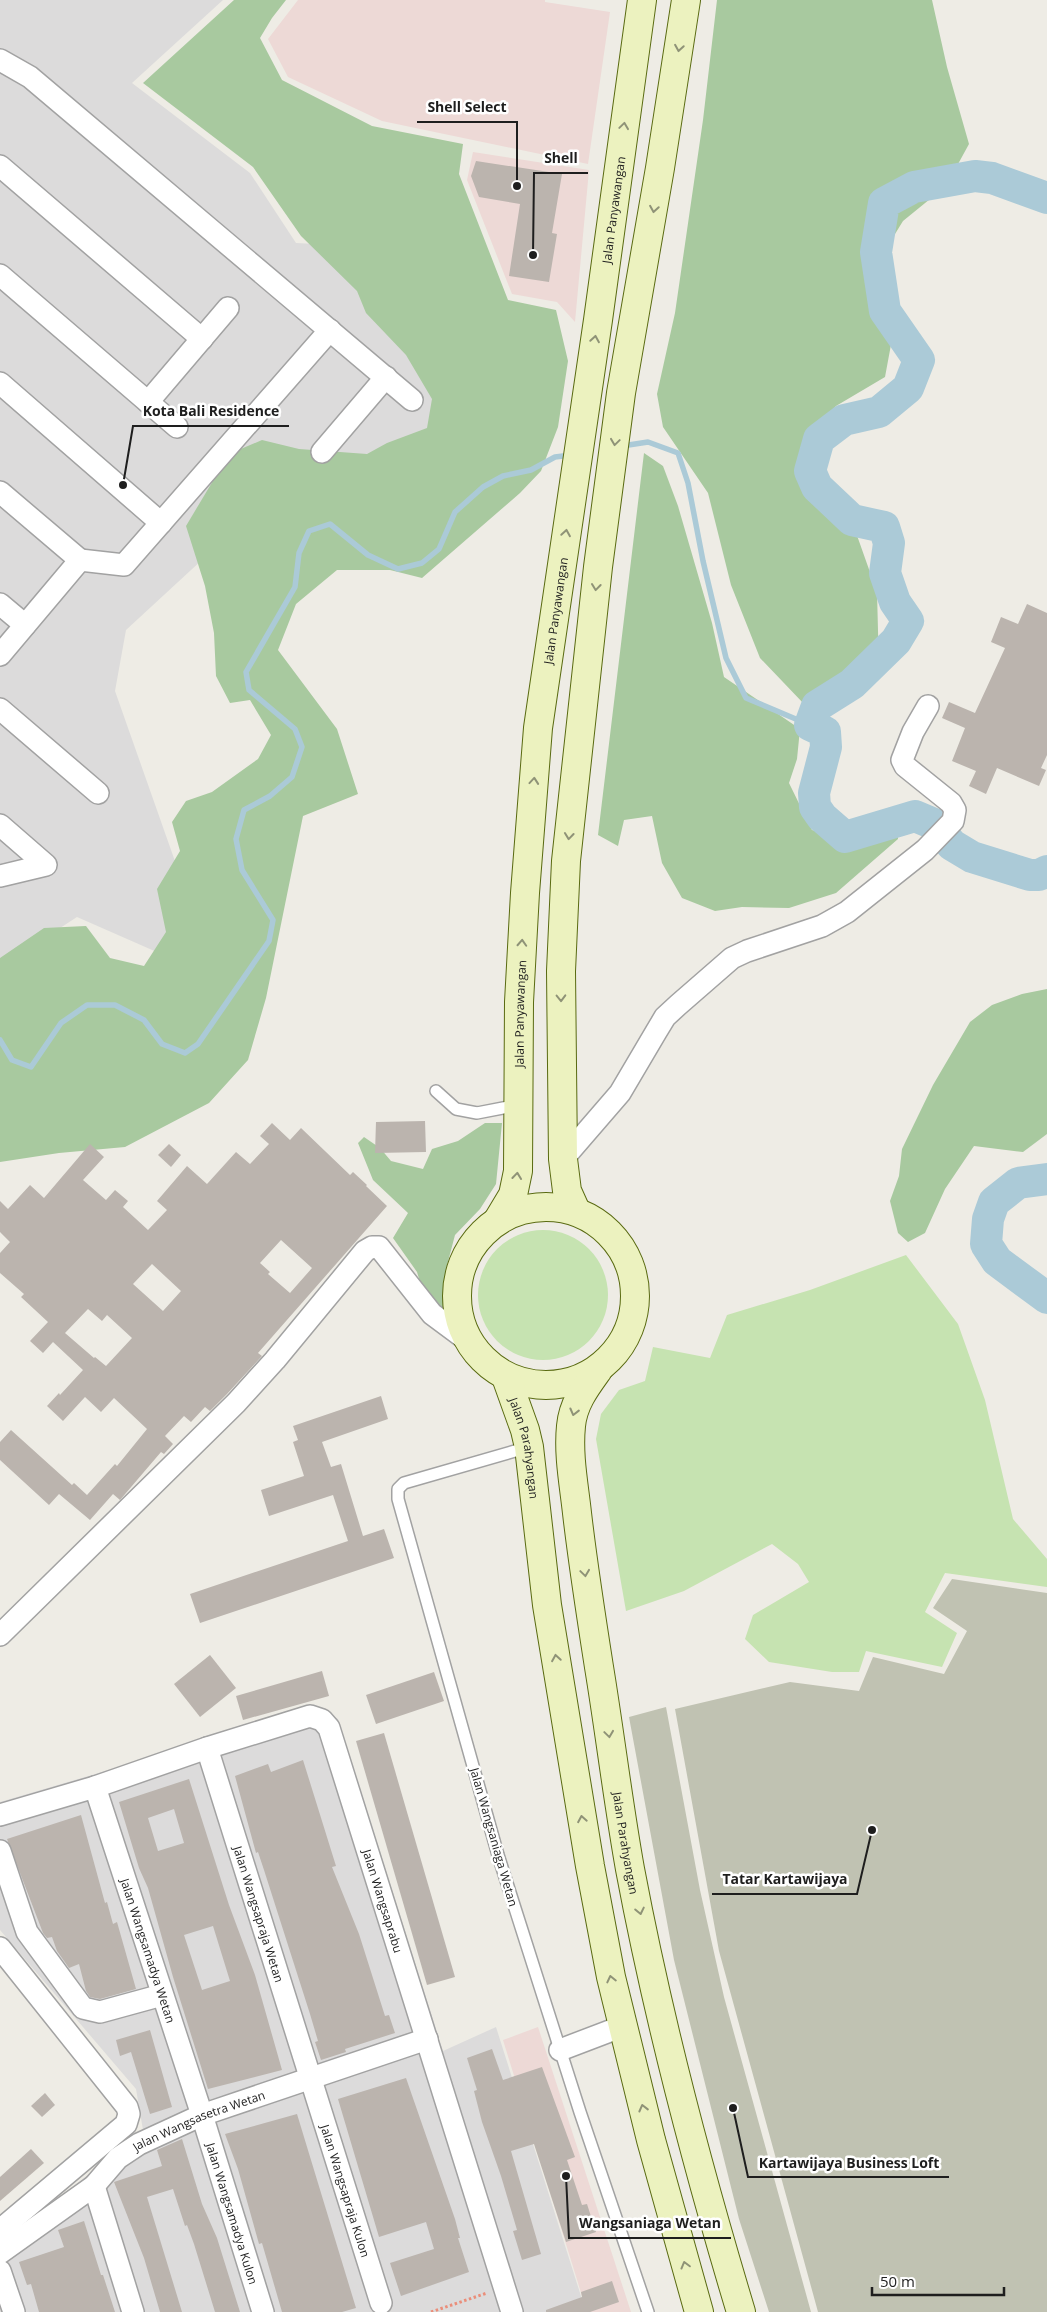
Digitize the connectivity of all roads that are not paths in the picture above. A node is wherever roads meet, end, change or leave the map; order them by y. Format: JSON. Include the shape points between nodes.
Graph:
{"nodes":[{"id":1,"x":642,"y":0,"type":"edge"},
{"id":2,"x":686,"y":0,"type":"edge"},
{"id":3,"x":0,"y":60,"type":"edge"},
{"id":4,"x":0,"y":166,"type":"edge"},
{"id":5,"x":0,"y":275,"type":"edge"},
{"id":6,"x":228,"y":308,"type":"dead end"},
{"id":7,"x":330,"y":330,"type":"junction"},
{"id":8,"x":202,"y":339,"type":"junction"},
{"id":9,"x":386,"y":377,"type":"junction"},
{"id":10,"x":0,"y":383,"type":"edge"},
{"id":11,"x":412,"y":400,"type":"dead end"},
{"id":12,"x":148,"y":402,"type":"junction"},
{"id":13,"x":177,"y":427,"type":"dead end"},
{"id":14,"x":322,"y":452,"type":"dead end"},
{"id":15,"x":0,"y":492,"type":"edge"},
{"id":16,"x":161,"y":523,"type":"junction"},
{"id":17,"x":80,"y":560,"type":"junction"},
{"id":18,"x":0,"y":604,"type":"edge"},
{"id":19,"x":25,"y":625,"type":"junction"},
{"id":20,"x":0,"y":655,"type":"edge"},
{"id":21,"x":928,"y":706,"type":"dead end"},
{"id":22,"x":0,"y":709,"type":"edge"},
{"id":23,"x":98,"y":793,"type":"dead end"},
{"id":24,"x":0,"y":825,"type":"edge"},
{"id":25,"x":0,"y":876,"type":"edge"},
{"id":26,"x":436,"y":1091,"type":"dead end"},
{"id":27,"x":518,"y":1104,"type":"junction"},
{"id":28,"x":563,"y":1159,"type":"junction"},
{"id":29,"x":576,"y":1211,"type":"junction"},
{"id":30,"x":498,"y":1220,"type":"junction"},
{"id":31,"x":467,"y":1340,"type":"junction"},
{"id":32,"x":598,"y":1370,"type":"junction"},
{"id":33,"x":506,"y":1377,"type":"junction"},
{"id":34,"x":528,"y":1447,"type":"junction"},
{"id":35,"x":0,"y":1635,"type":"edge"},
{"id":36,"x":207,"y":1748,"type":"junction"},
{"id":37,"x":95,"y":1787,"type":"junction"},
{"id":38,"x":0,"y":1815,"type":"edge"},
{"id":39,"x":0,"y":1851,"type":"edge"},
{"id":40,"x":2,"y":1956,"type":"edge"},
{"id":41,"x":162,"y":1994,"type":"junction"},
{"id":42,"x":623,"y":2026,"type":"junction"},
{"id":43,"x":427,"y":2040,"type":"junction"},
{"id":44,"x":560,"y":2050,"type":"junction"},
{"id":45,"x":312,"y":2078,"type":"junction"},
{"id":46,"x":202,"y":2115,"type":"junction"},
{"id":47,"x":94,"y":2186,"type":"junction"},
{"id":48,"x":0,"y":2230,"type":"edge"},
{"id":49,"x":0,"y":2253,"type":"edge"},
{"id":50,"x":0,"y":2271,"type":"edge"},
{"id":51,"x":381,"y":2303,"type":"dead end"},
{"id":52,"x":14,"y":2312,"type":"edge"},
{"id":53,"x":133,"y":2312,"type":"edge"},
{"id":54,"x":263,"y":2312,"type":"edge"},
{"id":55,"x":512,"y":2312,"type":"edge"},
{"id":56,"x":648,"y":2312,"type":"edge"},
{"id":57,"x":699,"y":2312,"type":"edge"},
{"id":58,"x":741,"y":2312,"type":"edge"}],
"edges":[{"from":27,"to":1,"type":"main road","name":"Jalan Panyawangan","one_way":true,"via":[[519,1002],[538,728]]},
{"from":2,"to":28,"type":"main road","one_way":true,"via":[[621,393],[581,715],[566,861],[561,971]]},
{"from":3,"to":7,"type":"street","via":[[30,77]]},
{"from":4,"to":8,"type":"street"},
{"from":5,"to":12,"type":"street"},
{"from":6,"to":8,"type":"street"},
{"from":7,"to":9,"type":"street"},
{"from":7,"to":16,"type":"street"},
{"from":8,"to":12,"type":"street"},
{"from":9,"to":11,"type":"street"},
{"from":9,"to":14,"type":"street"},
{"from":10,"to":16,"type":"street"},
{"from":12,"to":13,"type":"street"},
{"from":15,"to":17,"type":"street"},
{"from":16,"to":17,"type":"street","via":[[124,565]]},
{"from":17,"to":19,"type":"street"},
{"from":18,"to":19,"type":"street"},
{"from":19,"to":20,"type":"street"},
{"from":21,"to":28,"type":"street","via":[[902,760],[905,766],[951,803],[955,810],[953,821],[925,850],[847,912],[822,926],[747,951],[711,974],[665,1017],[620,1093]]},
{"from":22,"to":23,"type":"street"},
{"from":24,"to":25,"type":"street","via":[[46,865]]},
{"from":26,"to":27,"type":"lane","via":[[456,1109],[477,1113]]},
{"from":30,"to":27,"type":"main road","name":"Jalan Panyawangan","one_way":true,"via":[[513,1195],[516,1183]]},
{"from":28,"to":29,"type":"main road","via":[[567,1191]]},
{"from":29,"to":30,"type":"main road","via":[[550,1206],[523,1209]]},
{"from":29,"to":32,"type":"main road","via":[[600,1224],[620,1244],[632,1270],[636,1298],[631,1325],[618,1350]]},
{"from":30,"to":31,"type":"main road","via":[[473,1245],[463,1261],[456,1287],[458,1314]]},
{"from":31,"to":33,"type":"main road","via":[[484,1362]]},
{"from":31,"to":35,"type":"street","via":[[432,1314],[379,1247],[365,1251],[236,1403]]},
{"from":32,"to":33,"type":"main road","via":[[576,1381],[553,1386],[529,1385]]},
{"from":32,"to":58,"type":"main road","name":"Jalan Parahyangan","one_way":true,"via":[[575,1406],[571,1426],[571,1460],[616,1786],[656,1993],[688,2125]]},
{"from":33,"to":34,"type":"main road","name":"Jalan Parahyangan","via":[[526,1430]]},
{"from":42,"to":34,"type":"main road","name":"Jalan Parahyangan","one_way":true,"via":[[611,1978],[569,1742]]},
{"from":34,"to":44,"type":"lane","name":"Jalan Wangsaniaga Wetan","via":[[404,1483],[398,1489],[398,1499],[498,1855]]},
{"from":36,"to":37,"type":"street","name":"Jalan Wangsaprabu"},
{"from":36,"to":43,"type":"street","name":"Jalan Wangsaprabu","via":[[310,1716],[322,1720],[329,1728]]},
{"from":36,"to":45,"type":"street","name":"Jalan Wangsapraja Wetan"},
{"from":37,"to":38,"type":"street","name":"Jalan Wangsaprabu"},
{"from":37,"to":41,"type":"street","name":"Jalan Wangsamadya Wetan"},
{"from":39,"to":41,"type":"street","via":[[27,1932],[83,2008],[100,2012]]},
{"from":40,"to":48,"type":"street","via":[[127,2107],[129,2114],[126,2124]]},
{"from":41,"to":46,"type":"street","name":"Jalan Wangsamadya Wetan"},
{"from":42,"to":44,"type":"street"},
{"from":57,"to":42,"type":"main road","name":"Jalan Parahyangan","one_way":true},
{"from":43,"to":45,"type":"street","name":"Jalan Wangsasetra Wetan"},
{"from":43,"to":55,"type":"street","name":"Jalan Wangsaprabu"},
{"from":44,"to":56,"type":"lane","name":"Jalan Wangsaniaga Wetan"},
{"from":45,"to":46,"type":"street","name":"Jalan Wangsasetra Wetan"},
{"from":45,"to":51,"type":"street","name":"Jalan Wangsapraja Kulon"},
{"from":46,"to":47,"type":"street","name":"Jalan Wangsasetra Wetan","via":[[139,2144],[118,2158]]},
{"from":46,"to":54,"type":"street","name":"Jalan Wangsamadya Kulon"},
{"from":47,"to":49,"type":"street","name":"Jalan Wangsasetra Wetan"},
{"from":47,"to":53,"type":"street"},
{"from":50,"to":52,"type":"street"}]}
